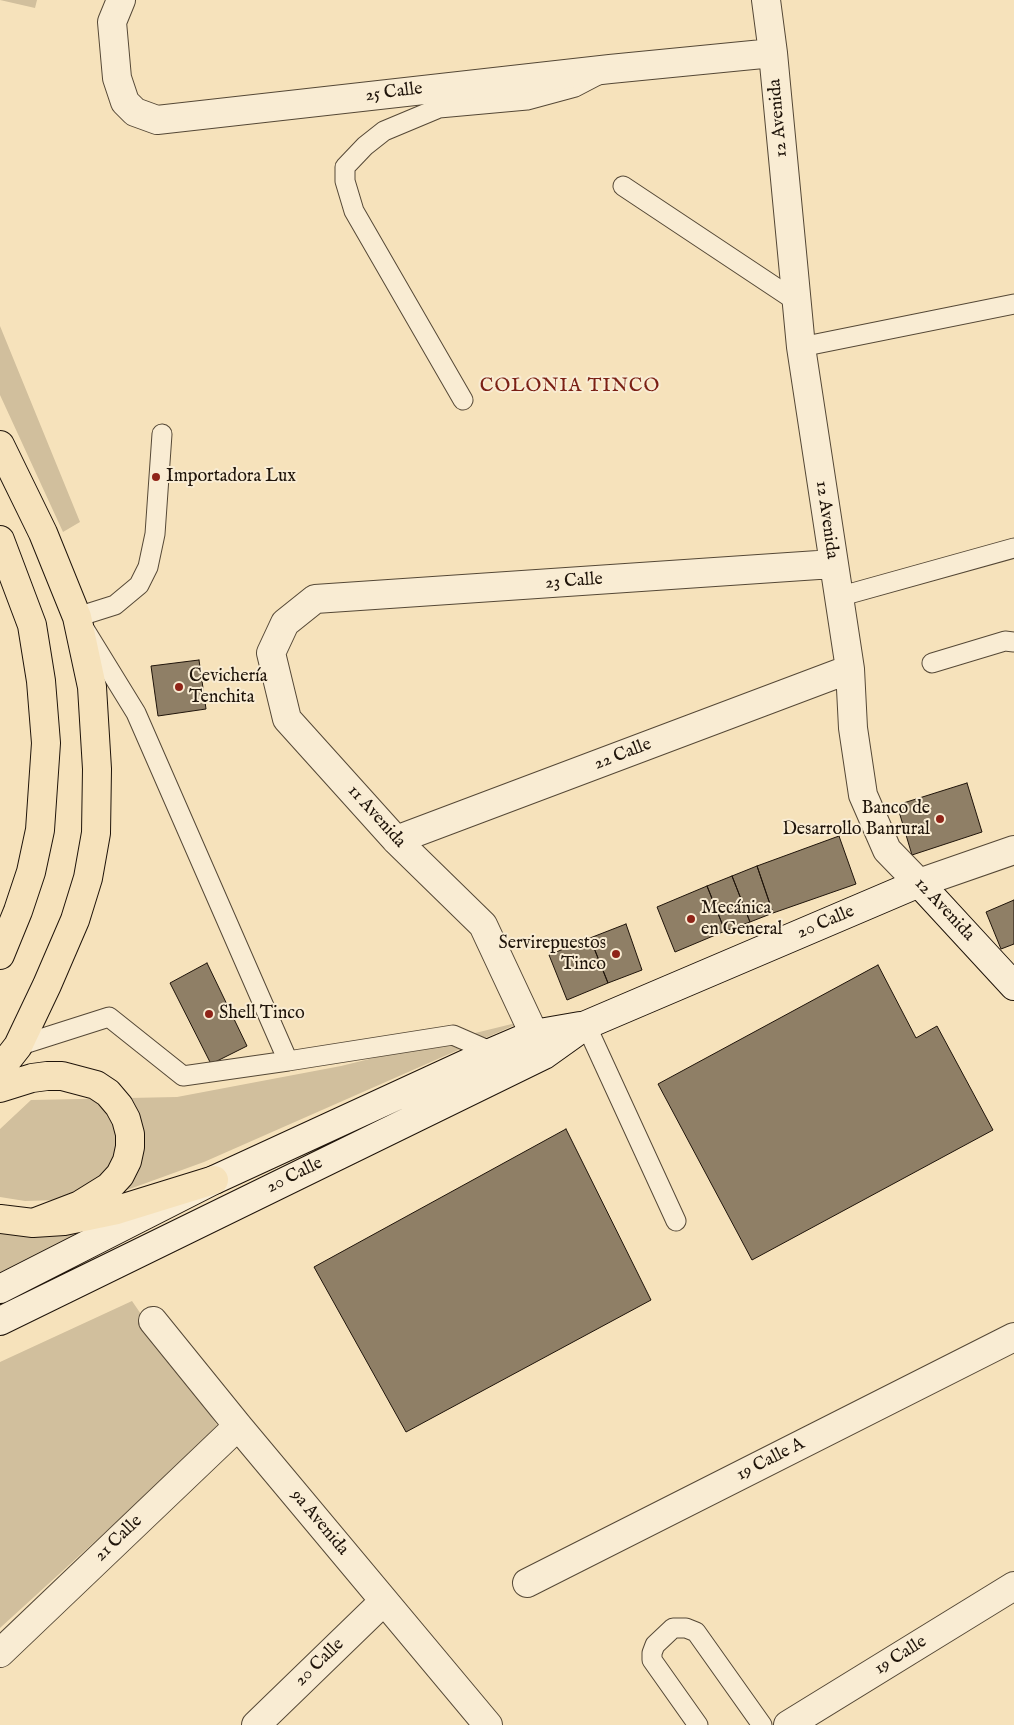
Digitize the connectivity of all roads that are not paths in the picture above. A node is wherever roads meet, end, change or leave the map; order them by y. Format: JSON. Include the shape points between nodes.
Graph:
{"nodes":[{"id":1,"x":122,"y":0,"type":"edge"},
{"id":2,"x":766,"y":0,"type":"edge"},
{"id":3,"x":773,"y":53,"type":"junction"},
{"id":4,"x":610,"y":68,"type":"junction"},
{"id":5,"x":623,"y":186,"type":"dead end"},
{"id":6,"x":796,"y":301,"type":"junction"},
{"id":7,"x":1014,"y":304,"type":"edge"},
{"id":8,"x":801,"y":347,"type":"junction"},
{"id":9,"x":463,"y":400,"type":"dead end"},
{"id":10,"x":162,"y":434,"type":"dead end"},
{"id":11,"x":0,"y":445,"type":"edge"},
{"id":12,"x":0,"y":540,"type":"edge"},
{"id":13,"x":1014,"y":548,"type":"edge"},
{"id":14,"x":832,"y":564,"type":"junction"},
{"id":15,"x":838,"y":597,"type":"junction"},
{"id":16,"x":315,"y":599,"type":"joint"},
{"id":17,"x":77,"y":616,"type":"junction"},
{"id":18,"x":1014,"y":642,"type":"edge"},
{"id":19,"x":932,"y":663,"type":"dead end"},
{"id":20,"x":850,"y":669,"type":"junction"},
{"id":21,"x":396,"y":840,"type":"junction"},
{"id":22,"x":1014,"y":850,"type":"edge"},
{"id":23,"x":919,"y":883,"type":"junction"},
{"id":24,"x":0,"y":955,"type":"edge"},
{"id":25,"x":1014,"y":986,"type":"edge"},
{"id":26,"x":586,"y":1025,"type":"junction"},
{"id":27,"x":534,"y":1034,"type":"junction"},
{"id":28,"x":18,"y":1046,"type":"junction"},
{"id":29,"x":492,"y":1052,"type":"junction"},
{"id":30,"x":288,"y":1061,"type":"junction"},
{"id":31,"x":0,"y":1069,"type":"edge"},
{"id":32,"x":0,"y":1088,"type":"edge"},
{"id":33,"x":214,"y":1180,"type":"junction"},
{"id":34,"x":16,"y":1221,"type":"edge"},
{"id":35,"x":676,"y":1221,"type":"dead end"},
{"id":36,"x":0,"y":1290,"type":"edge"},
{"id":37,"x":0,"y":1321,"type":"edge"},
{"id":38,"x":153,"y":1321,"type":"dead end"},
{"id":39,"x":1014,"y":1337,"type":"edge"},
{"id":40,"x":238,"y":1426,"type":"junction"},
{"id":41,"x":527,"y":1583,"type":"dead end"},
{"id":42,"x":1014,"y":1586,"type":"edge"},
{"id":43,"x":384,"y":1601,"type":"junction"},
{"id":44,"x":0,"y":1653,"type":"edge"},
{"id":45,"x":256,"y":1725,"type":"edge"},
{"id":46,"x":488,"y":1725,"type":"edge"},
{"id":47,"x":698,"y":1725,"type":"edge"},
{"id":48,"x":762,"y":1725,"type":"edge"},
{"id":49,"x":788,"y":1725,"type":"edge"}],
"edges":[{"from":1,"to":4,"type":"street","name":"25 Calle","via":[[112,22],[117,78],[124,102],[135,112],[157,120]]},
{"from":2,"to":3,"type":"street","name":"12 Avenida"},
{"from":3,"to":4,"type":"street","name":"25 Calle"},
{"from":3,"to":6,"type":"street","name":"12 Avenida"},
{"from":4,"to":9,"type":"lane","via":[[575,87],[527,100],[439,108],[384,131],[345,167],[345,181],[354,211]]},
{"from":5,"to":6,"type":"lane"},
{"from":6,"to":8,"type":"street","name":"12 Avenida"},
{"from":7,"to":8,"type":"lane"},
{"from":8,"to":14,"type":"street","name":"12 Avenida"},
{"from":10,"to":17,"type":"lane","via":[[155,534],[148,567],[139,585],[115,605]]},
{"from":11,"to":17,"type":"highway","via":[[43,532]]},
{"from":12,"to":24,"type":"highway","via":[[32,625],[46,743],[40,830],[31,872]]},
{"from":13,"to":15,"type":"lane"},
{"from":14,"to":15,"type":"street","name":"12 Avenida"},
{"from":14,"to":16,"type":"street","name":"23 Calle"},
{"from":15,"to":20,"type":"street","name":"12 Avenida"},
{"from":16,"to":21,"type":"street","name":"11 Avenida","via":[[285,623],[271,653],[287,719]]},
{"from":17,"to":28,"type":"highway","via":[[92,687],[98,769],[96,833],[88,878],[75,920]]},
{"from":17,"to":30,"type":"lane","via":[[136,713]]},
{"from":18,"to":19,"type":"lane","via":[[1005,641]]},
{"from":20,"to":21,"type":"street","name":"22 Calle"},
{"from":20,"to":23,"type":"street","name":"12 Avenida","via":[[853,728],[863,795],[887,850]]},
{"from":21,"to":27,"type":"street","name":"11 Avenida","via":[[482,925]]},
{"from":22,"to":23,"type":"street","name":"20 Calle"},
{"from":23,"to":25,"type":"street","name":"12 Avenida"},
{"from":23,"to":26,"type":"street","name":"20 Calle"},
{"from":26,"to":27,"type":"street","name":"20 Calle"},
{"from":26,"to":35,"type":"lane"},
{"from":26,"to":37,"type":"street","name":"20 Calle","via":[[544,1055]]},
{"from":27,"to":29,"type":"street","name":"20 Calle"},
{"from":28,"to":30,"type":"lane","via":[[109,1017],[183,1076]]},
{"from":28,"to":31,"type":"highway"},
{"from":29,"to":30,"type":"lane","via":[[453,1035]]},
{"from":29,"to":33,"type":"street","name":"20 Calle"},
{"from":32,"to":34,"type":"highway","via":[[47,1076],[62,1076],[96,1085],[118,1106],[130,1134],[127,1161],[109,1187],[80,1204]]},
{"from":33,"to":34,"type":"highway","via":[[118,1210],[64,1221]]},
{"from":33,"to":36,"type":"street","name":"20 Calle"},
{"from":38,"to":40,"type":"street","name":"9a Avenida"},
{"from":39,"to":41,"type":"street","name":"19 Calle A"},
{"from":40,"to":43,"type":"street","name":"9a Avenida"},
{"from":40,"to":44,"type":"street","name":"21 Calle"},
{"from":42,"to":49,"type":"street","name":"19 Calle"},
{"from":43,"to":45,"type":"street","name":"20 Calle"},
{"from":43,"to":46,"type":"street","name":"9a Avenida"},
{"from":47,"to":48,"type":"lane","via":[[652,1660],[654,1645],[673,1628],[696,1632]]}]}
